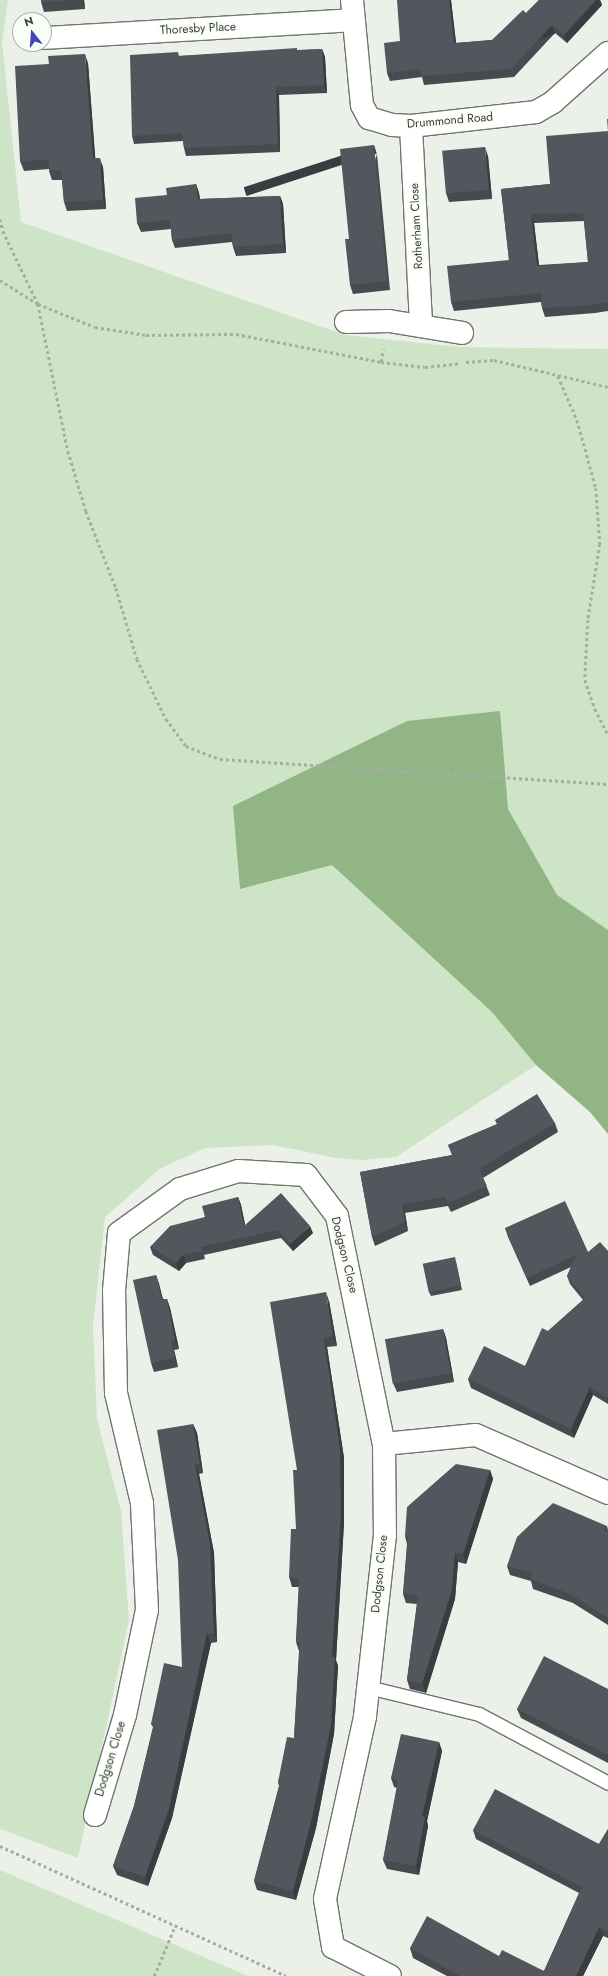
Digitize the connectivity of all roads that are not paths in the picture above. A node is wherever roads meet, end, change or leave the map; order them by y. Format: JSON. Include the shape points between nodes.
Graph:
{"nodes":[{"id":1,"x":352,"y":10,"type":"edge"},
{"id":2,"x":52,"y":37,"type":"edge"},
{"id":3,"x":608,"y":54,"type":"edge"},
{"id":4,"x":411,"y":126,"type":"junction"},
{"id":5,"x":346,"y":322,"type":"dead end"},
{"id":6,"x":420,"y":326,"type":"junction"},
{"id":7,"x":462,"y":333,"type":"dead end"},
{"id":8,"x":384,"y":1444,"type":"junction"},
{"id":9,"x":608,"y":1493,"type":"edge"},
{"id":10,"x":368,"y":1687,"type":"junction"},
{"id":11,"x":608,"y":1783,"type":"edge"},
{"id":12,"x":94,"y":1816,"type":"dead end"},
{"id":13,"x":390,"y":1976,"type":"edge"}],
"edges":[{"from":1,"to":2,"type":"street","name":"Thoresby Place"},
{"from":1,"to":4,"type":"street","name":"Drummond Road","via":[[362,106],[368,118],[392,125]]},
{"from":3,"to":4,"type":"street","name":"Drummond Road","via":[[553,102],[536,112]]},
{"from":4,"to":6,"type":"street","name":"Rotherham Close"},
{"from":5,"to":6,"type":"street","via":[[389,321]]},
{"from":6,"to":7,"type":"street"},
{"from":8,"to":9,"type":"street","via":[[476,1435]]},
{"from":8,"to":10,"type":"street","name":"Dodgson Close","via":[[385,1535]]},
{"from":8,"to":12,"type":"street","name":"Dodgson Close","via":[[337,1216],[306,1175],[238,1172],[180,1189],[119,1234],[114,1291],[116,1393],[142,1503],[147,1610],[125,1715]]},
{"from":10,"to":11,"type":"lane","via":[[479,1714]]},
{"from":10,"to":13,"type":"street","name":"Dodgson Close","via":[[365,1717],[325,1899],[333,1947]]}]}
